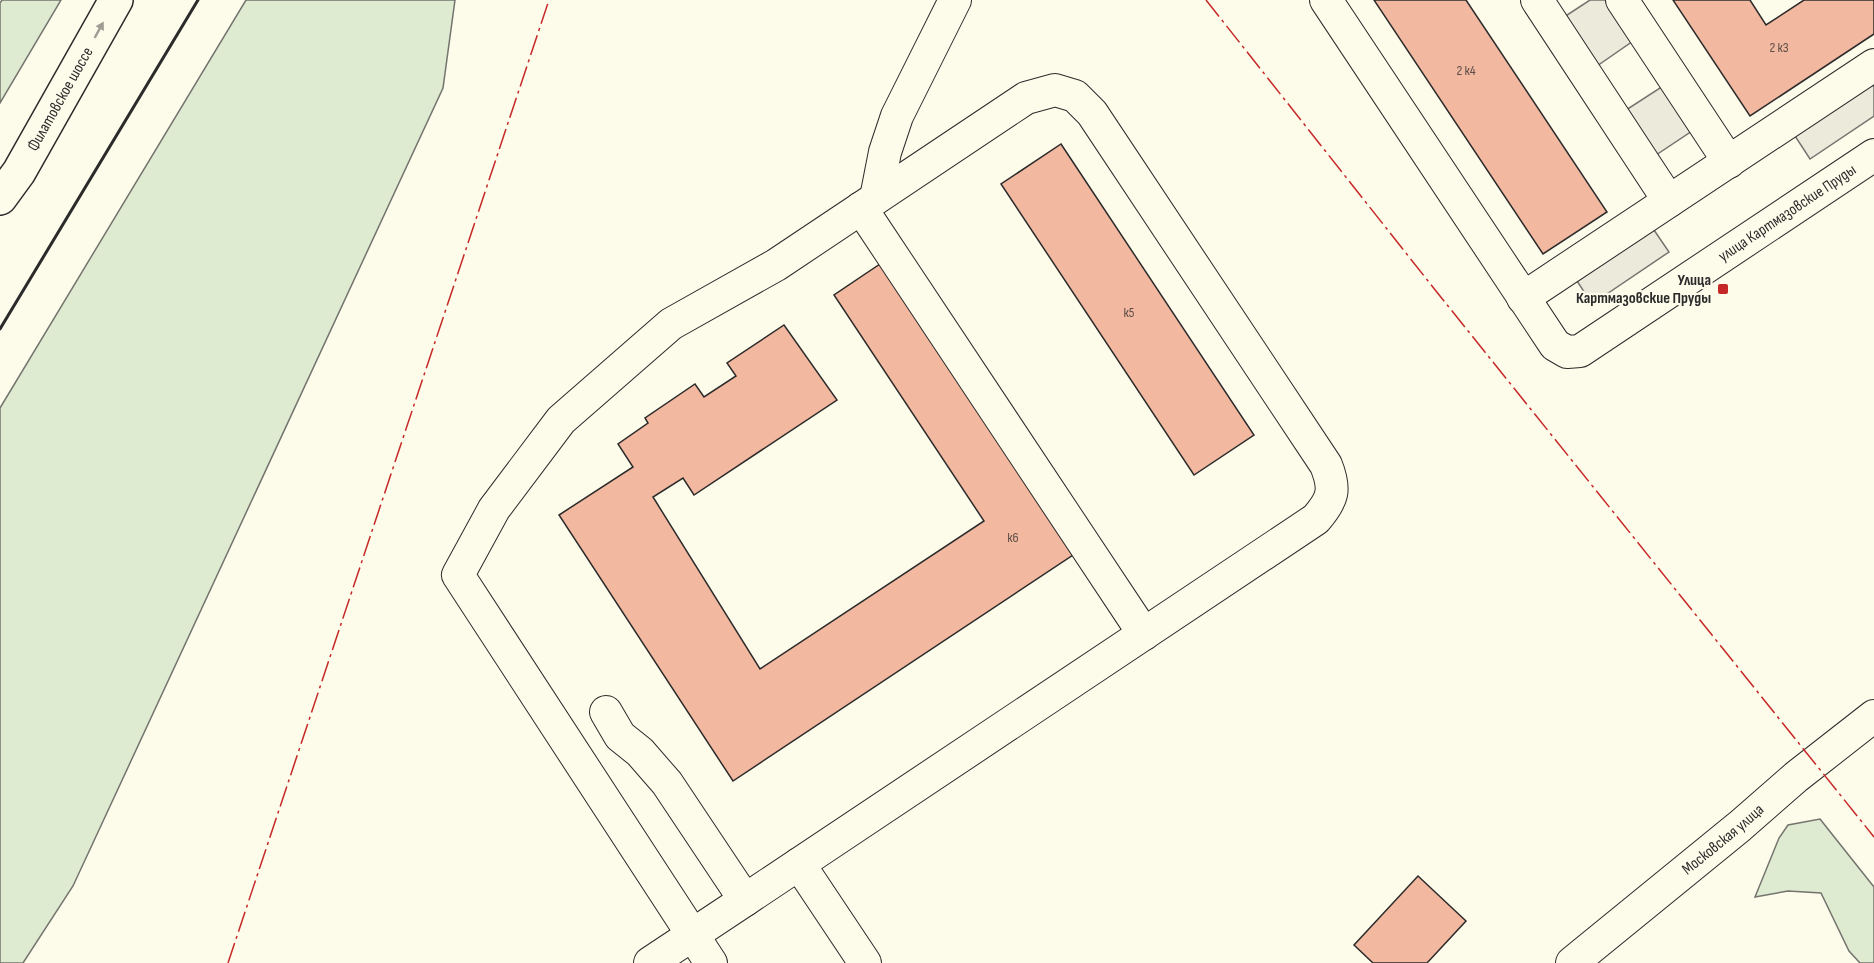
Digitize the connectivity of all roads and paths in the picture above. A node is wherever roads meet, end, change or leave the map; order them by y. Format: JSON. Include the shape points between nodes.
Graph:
{"nodes":[{"id":1,"x":116,"y":0,"type":"edge"},
{"id":2,"x":955,"y":0,"type":"edge"},
{"id":3,"x":1326,"y":0,"type":"edge"},
{"id":4,"x":1536,"y":0,"type":"edge"},
{"id":5,"x":1622,"y":0,"type":"edge"},
{"id":6,"x":1874,"y":65,"type":"edge"},
{"id":7,"x":1874,"y":155,"type":"edge"},
{"id":8,"x":1729,"y":162,"type":"junction"},
{"id":9,"x":19,"y":172,"type":"junction"},
{"id":10,"x":0,"y":198,"type":"edge"},
{"id":11,"x":1669,"y":201,"type":"junction"},
{"id":12,"x":868,"y":203,"type":"junction"},
{"id":13,"x":0,"y":212,"type":"edge"},
{"id":14,"x":1523,"y":298,"type":"junction"},
{"id":15,"x":1144,"y":634,"type":"junction"},
{"id":16,"x":606,"y":712,"type":"dead end"},
{"id":17,"x":1874,"y":716,"type":"edge"},
{"id":18,"x":799,"y":864,"type":"junction"},
{"id":19,"x":745,"y":900,"type":"junction"},
{"id":20,"x":692,"y":935,"type":"junction"},
{"id":21,"x":650,"y":963,"type":"edge"},
{"id":22,"x":711,"y":963,"type":"edge"},
{"id":23,"x":865,"y":963,"type":"edge"},
{"id":24,"x":1572,"y":963,"type":"edge"}],
"edges":[{"from":9,"to":1,"type":"main road","name":"Филатовское шоссе","one_way":true},
{"from":2,"to":12,"type":"street","via":[[897,116]]},
{"from":3,"to":14,"type":"street"},
{"from":4,"to":11,"type":"street"},
{"from":5,"to":8,"type":"street"},
{"from":6,"to":8,"type":"street"},
{"from":7,"to":14,"type":"street","name":"улица Картмазовские Пруды","via":[[1580,351],[1567,352],[1555,345]]},
{"from":8,"to":11,"type":"street"},
{"from":9,"to":10,"type":"main road","name":"Филатовское шоссе"},
{"from":9,"to":13,"type":"main road"},
{"from":11,"to":14,"type":"street"},
{"from":12,"to":15,"type":"street"},
{"from":12,"to":15,"type":"street","via":[[1026,98],[1055,90],[1075,96],[1092,113],[1326,465],[1332,490],[1328,504],[1316,519]]},
{"from":12,"to":20,"type":"street","via":[[776,265],[671,324],[561,420],[494,509],[458,575]]},
{"from":15,"to":18,"type":"street"},
{"from":16,"to":19,"type":"street","via":[[620,736],[667,783]]},
{"from":17,"to":24,"type":"street","name":"Московская улица"},
{"from":18,"to":19,"type":"street"},
{"from":18,"to":23,"type":"street"},
{"from":19,"to":20,"type":"street"},
{"from":20,"to":21,"type":"street"},
{"from":20,"to":22,"type":"street"}]}
